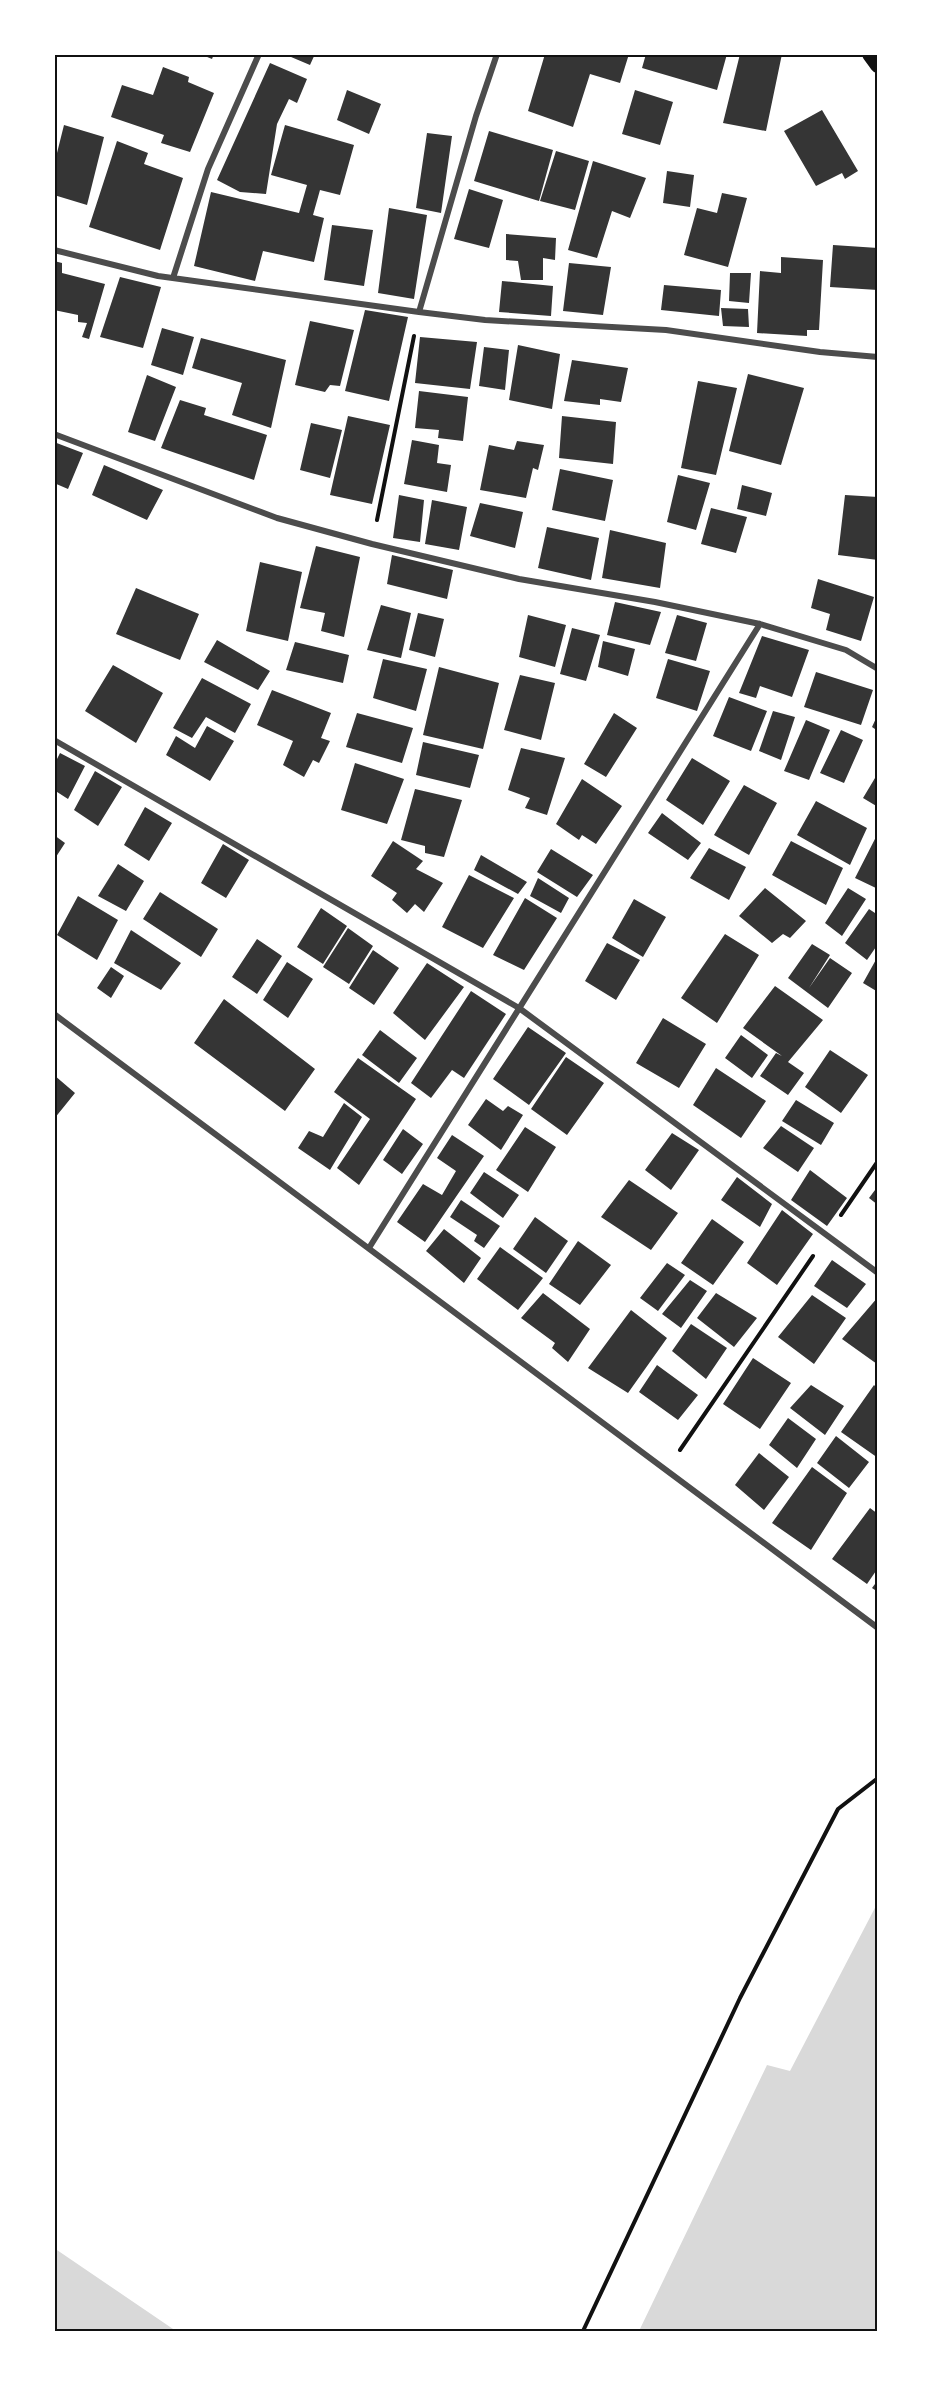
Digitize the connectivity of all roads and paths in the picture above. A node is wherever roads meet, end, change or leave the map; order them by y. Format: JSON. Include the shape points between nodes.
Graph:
{"nodes":[{"id":1,"x":259,"y":54,"type":"edge"},
{"id":2,"x":497,"y":54,"type":"edge"},
{"id":3,"x":870,"y":54,"type":"edge"},
{"id":4,"x":878,"y":65,"type":"edge"},
{"id":5,"x":54,"y":250,"type":"edge"},
{"id":6,"x":173,"y":278,"type":"junction"},
{"id":7,"x":419,"y":312,"type":"junction"},
{"id":8,"x":878,"y":357,"type":"edge"},
{"id":9,"x":54,"y":434,"type":"edge"},
{"id":10,"x":372,"y":544,"type":"junction"},
{"id":11,"x":760,"y":624,"type":"junction"},
{"id":12,"x":878,"y":669,"type":"edge"},
{"id":13,"x":54,"y":740,"type":"edge"},
{"id":14,"x":519,"y":1008,"type":"junction"},
{"id":15,"x":54,"y":1014,"type":"edge"},
{"id":16,"x":878,"y":1161,"type":"edge"},
{"id":17,"x":828,"y":1235,"type":"junction"},
{"id":18,"x":369,"y":1248,"type":"junction"},
{"id":19,"x":878,"y":1273,"type":"edge"},
{"id":20,"x":666,"y":1470,"type":"junction"},
{"id":21,"x":878,"y":1628,"type":"edge"},
{"id":22,"x":878,"y":1778,"type":"edge"},
{"id":23,"x":583,"y":2331,"type":"edge"}],
"edges":[{"from":1,"to":6,"type":"street","via":[[208,169]]},
{"from":2,"to":7,"type":"street"},
{"from":3,"to":4,"type":"highway"},
{"from":5,"to":6,"type":"street"},
{"from":6,"to":7,"type":"street"},
{"from":7,"to":8,"type":"street","via":[[485,320],[666,330]]},
{"from":7,"to":10,"type":"path"},
{"from":9,"to":10,"type":"street","via":[[277,518]]},
{"from":10,"to":11,"type":"street","via":[[519,579]]},
{"from":11,"to":12,"type":"street","via":[[846,650]]},
{"from":11,"to":14,"type":"street"},
{"from":13,"to":14,"type":"street"},
{"from":14,"to":17,"type":"street"},
{"from":14,"to":18,"type":"street"},
{"from":15,"to":18,"type":"street"},
{"from":16,"to":17,"type":"path"},
{"from":17,"to":19,"type":"street"},
{"from":17,"to":20,"type":"path"},
{"from":18,"to":20,"type":"street"},
{"from":20,"to":21,"type":"street"},
{"from":22,"to":23,"type":"path","via":[[838,1809],[740,1998]]}]}
